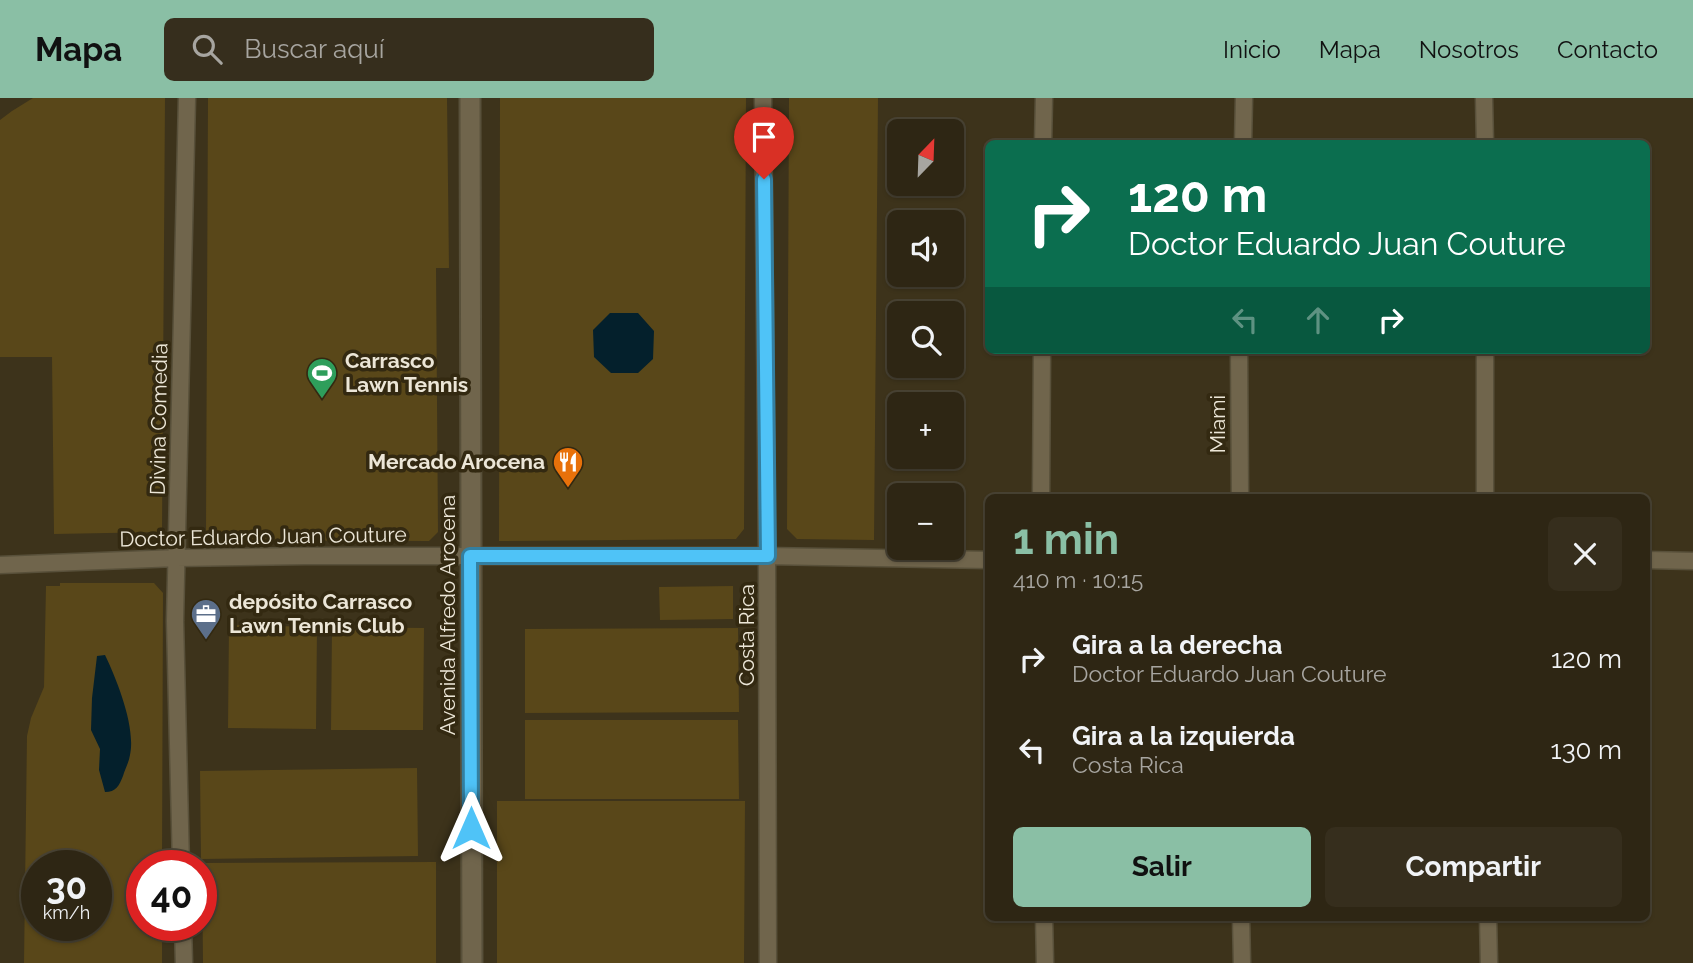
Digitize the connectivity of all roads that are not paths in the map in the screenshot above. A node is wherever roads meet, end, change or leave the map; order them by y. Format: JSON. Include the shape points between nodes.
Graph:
{"nodes":[{"id":1,"x":187,"y":98,"type":"edge"},
{"id":2,"x":470,"y":98,"type":"edge"},
{"id":3,"x":763,"y":98,"type":"edge"},
{"id":4,"x":1044,"y":98,"type":"edge"},
{"id":5,"x":1244,"y":98,"type":"edge"},
{"id":6,"x":1485,"y":98,"type":"edge"},
{"id":7,"x":1043,"y":140,"type":"edge"},
{"id":8,"x":1243,"y":140,"type":"edge"},
{"id":9,"x":1485,"y":140,"type":"edge"},
{"id":10,"x":1042,"y":354,"type":"edge"},
{"id":11,"x":1239,"y":354,"type":"edge"},
{"id":12,"x":1485,"y":354,"type":"edge"},
{"id":13,"x":1041,"y":494,"type":"edge"},
{"id":14,"x":1240,"y":494,"type":"edge"},
{"id":15,"x":1485,"y":494,"type":"edge"},
{"id":16,"x":470,"y":556,"type":"junction"},
{"id":17,"x":768,"y":556,"type":"junction"},
{"id":18,"x":177,"y":558,"type":"junction"},
{"id":19,"x":985,"y":560,"type":"edge"},
{"id":20,"x":1650,"y":560,"type":"edge"},
{"id":21,"x":1693,"y":561,"type":"edge"},
{"id":22,"x":0,"y":565,"type":"edge"},
{"id":23,"x":181,"y":850,"type":"edge"},
{"id":24,"x":1044,"y":921,"type":"edge"},
{"id":25,"x":1241,"y":921,"type":"edge"},
{"id":26,"x":1488,"y":921,"type":"edge"},
{"id":27,"x":183,"y":941,"type":"edge"},
{"id":28,"x":184,"y":963,"type":"edge"},
{"id":29,"x":472,"y":963,"type":"edge"},
{"id":30,"x":768,"y":963,"type":"edge"},
{"id":31,"x":1045,"y":963,"type":"edge"},
{"id":32,"x":1242,"y":963,"type":"edge"},
{"id":33,"x":1489,"y":963,"type":"edge"}],
"edges":[{"from":1,"to":18,"type":"street","name":"Divina Comedia"},
{"from":2,"to":16,"type":"street","name":"Avenida Alfredo Arocena"},
{"from":3,"to":17,"type":"street","name":"Costa Rica"},
{"from":4,"to":7,"type":"street"},
{"from":5,"to":8,"type":"street"},
{"from":6,"to":9,"type":"street"},
{"from":10,"to":13,"type":"street"},
{"from":11,"to":14,"type":"street","name":"Miami"},
{"from":12,"to":15,"type":"street"},
{"from":16,"to":17,"type":"street","name":"Doctor Eduardo Juan Couture"},
{"from":16,"to":18,"type":"street","name":"Doctor Eduardo Juan Couture"},
{"from":16,"to":29,"type":"street","name":"Avenida Alfredo Arocena"},
{"from":17,"to":19,"type":"street","name":"Doctor Eduardo Juan Couture"},
{"from":17,"to":30,"type":"street","name":"Costa Rica"},
{"from":18,"to":22,"type":"street","name":"Doctor Eduardo Juan Couture"},
{"from":18,"to":23,"type":"street","name":"Divina Comedia"},
{"from":20,"to":21,"type":"street"},
{"from":24,"to":31,"type":"street"},
{"from":25,"to":32,"type":"street"},
{"from":26,"to":33,"type":"street"},
{"from":27,"to":28,"type":"street"}]}
